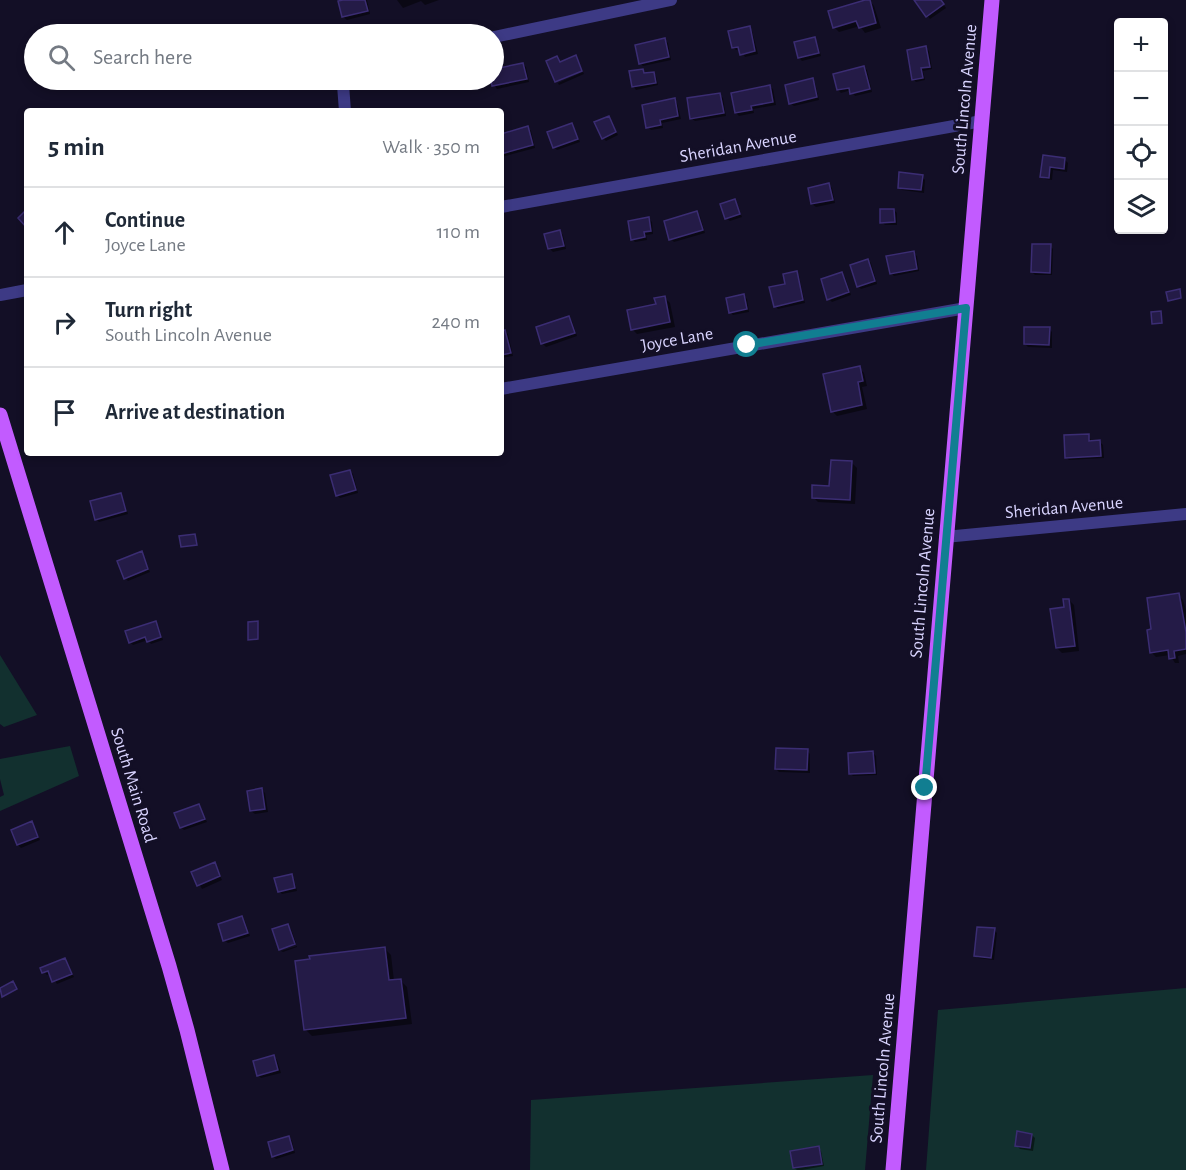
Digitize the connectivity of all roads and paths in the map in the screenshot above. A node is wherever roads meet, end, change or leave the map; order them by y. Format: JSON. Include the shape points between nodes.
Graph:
{"nodes":[{"id":1,"x":671,"y":0,"type":"edge"},
{"id":2,"x":992,"y":0,"type":"edge"},
{"id":3,"x":504,"y":35,"type":"edge"},
{"id":4,"x":342,"y":90,"type":"edge"},
{"id":5,"x":344,"y":106,"type":"edge"},
{"id":6,"x":982,"y":120,"type":"junction"},
{"id":7,"x":504,"y":206,"type":"edge"},
{"id":8,"x":24,"y":291,"type":"edge"},
{"id":9,"x":0,"y":295,"type":"edge"},
{"id":10,"x":966,"y":308,"type":"junction"},
{"id":11,"x":504,"y":388,"type":"edge"},
{"id":12,"x":2,"y":425,"type":"edge"},
{"id":13,"x":1186,"y":513,"type":"edge"},
{"id":14,"x":945,"y":537,"type":"junction"},
{"id":15,"x":222,"y":1170,"type":"edge"},
{"id":16,"x":893,"y":1170,"type":"edge"}],
"edges":[{"from":1,"to":3,"type":"street"},
{"from":2,"to":6,"type":"main road","name":"South Lincoln Avenue"},
{"from":4,"to":5,"type":"street"},
{"from":6,"to":7,"type":"street","name":"Sheridan Avenue"},
{"from":6,"to":10,"type":"main road","name":"South Lincoln Avenue"},
{"from":8,"to":9,"type":"street"},
{"from":10,"to":11,"type":"street","name":"Joyce Lane"},
{"from":10,"to":14,"type":"main road","name":"South Lincoln Avenue"},
{"from":12,"to":15,"type":"main road","name":"South Main Road","via":[[169,966]]},
{"from":13,"to":14,"type":"street","name":"Sheridan Avenue"},
{"from":14,"to":16,"type":"main road","name":"South Lincoln Avenue"}]}
